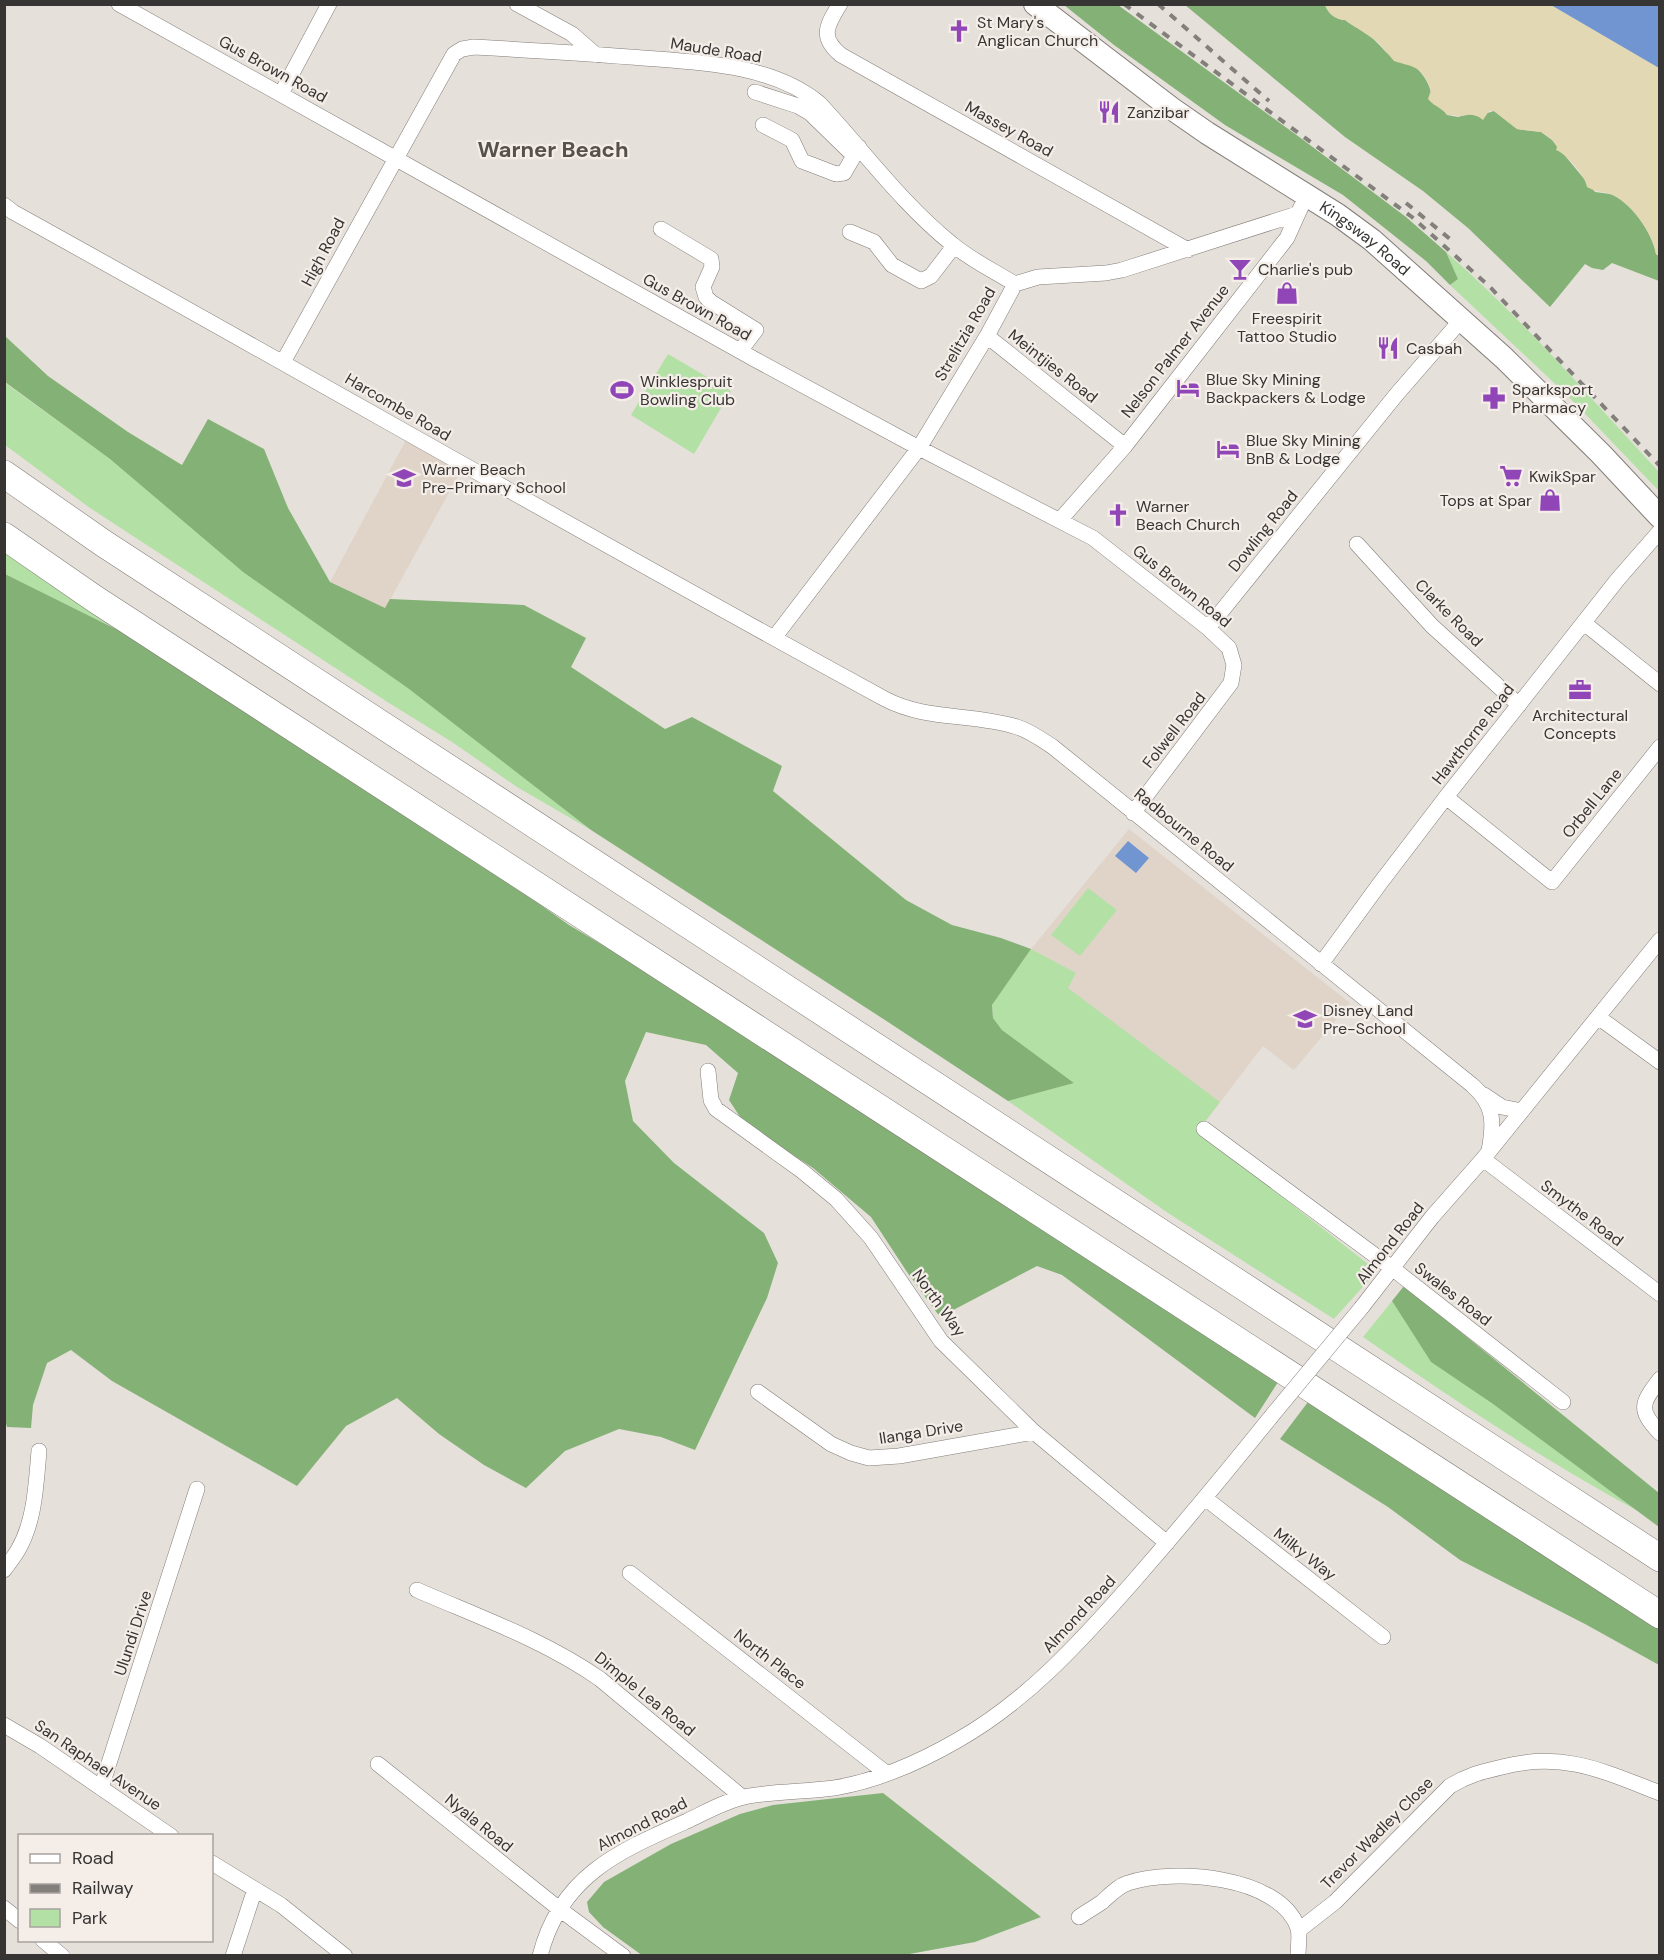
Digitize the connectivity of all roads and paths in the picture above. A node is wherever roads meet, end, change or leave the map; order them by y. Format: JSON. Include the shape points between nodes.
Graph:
{"nodes":[{"id":1,"x":119,"y":4,"type":"edge"},
{"id":2,"x":329,"y":4,"type":"edge"},
{"id":3,"x":517,"y":4,"type":"edge"},
{"id":4,"x":840,"y":4,"type":"edge"},
{"id":5,"x":1035,"y":4,"type":"edge"},
{"id":6,"x":596,"y":55,"type":"junction"},
{"id":7,"x":755,"y":92,"type":"dead end"},
{"id":8,"x":281,"y":93,"type":"junction"},
{"id":9,"x":763,"y":125,"type":"dead end"},
{"id":10,"x":856,"y":151,"type":"junction"},
{"id":11,"x":396,"y":159,"type":"junction"},
{"id":12,"x":4,"y":205,"type":"edge"},
{"id":13,"x":1302,"y":205,"type":"junction"},
{"id":14,"x":661,"y":229,"type":"dead end"},
{"id":15,"x":850,"y":232,"type":"dead end"},
{"id":16,"x":954,"y":246,"type":"junction"},
{"id":17,"x":1188,"y":250,"type":"junction"},
{"id":18,"x":1015,"y":284,"type":"junction"},
{"id":19,"x":1462,"y":319,"type":"junction"},
{"id":20,"x":987,"y":336,"type":"junction"},
{"id":21,"x":740,"y":351,"type":"junction"},
{"id":22,"x":283,"y":362,"type":"junction"},
{"id":23,"x":1125,"y":446,"type":"junction"},
{"id":24,"x":919,"y":448,"type":"junction"},
{"id":25,"x":4,"y":474,"type":"edge"},
{"id":26,"x":1659,"y":517,"type":"edge"},
{"id":27,"x":1060,"y":520,"type":"junction"},
{"id":28,"x":1659,"y":531,"type":"edge"},
{"id":29,"x":4,"y":536,"type":"edge"},
{"id":30,"x":1357,"y":544,"type":"dead end"},
{"id":31,"x":1584,"y":623,"type":"junction"},
{"id":32,"x":1208,"y":628,"type":"junction"},
{"id":33,"x":774,"y":638,"type":"junction"},
{"id":34,"x":1234,"y":664,"type":"joint"},
{"id":35,"x":1659,"y":684,"type":"edge"},
{"id":36,"x":1519,"y":705,"type":"junction"},
{"id":37,"x":1659,"y":747,"type":"edge"},
{"id":38,"x":1446,"y":797,"type":"junction"},
{"id":39,"x":1133,"y":813,"type":"junction"},
{"id":40,"x":1659,"y":940,"type":"edge"},
{"id":41,"x":1321,"y":964,"type":"junction"},
{"id":42,"x":1598,"y":1017,"type":"junction"},
{"id":43,"x":1659,"y":1062,"type":"edge"},
{"id":44,"x":708,"y":1071,"type":"dead end"},
{"id":45,"x":1482,"y":1094,"type":"junction"},
{"id":46,"x":1522,"y":1111,"type":"junction"},
{"id":47,"x":1204,"y":1129,"type":"dead end"},
{"id":48,"x":1486,"y":1155,"type":"junction"},
{"id":49,"x":1392,"y":1268,"type":"junction"},
{"id":50,"x":1659,"y":1294,"type":"edge"},
{"id":51,"x":1659,"y":1379,"type":"edge"},
{"id":52,"x":758,"y":1392,"type":"dead end"},
{"id":53,"x":1563,"y":1402,"type":"dead end"},
{"id":54,"x":1034,"y":1432,"type":"junction"},
{"id":55,"x":1659,"y":1433,"type":"edge"},
{"id":56,"x":39,"y":1451,"type":"dead end"},
{"id":57,"x":197,"y":1489,"type":"dead end"},
{"id":58,"x":1206,"y":1498,"type":"junction"},
{"id":59,"x":1167,"y":1543,"type":"junction"},
{"id":60,"x":1659,"y":1558,"type":"edge"},
{"id":61,"x":4,"y":1570,"type":"edge"},
{"id":62,"x":630,"y":1573,"type":"dead end"},
{"id":63,"x":417,"y":1590,"type":"dead end"},
{"id":64,"x":1659,"y":1615,"type":"edge"},
{"id":65,"x":1383,"y":1637,"type":"dead end"},
{"id":66,"x":4,"y":1725,"type":"edge"},
{"id":67,"x":378,"y":1764,"type":"dead end"},
{"id":68,"x":886,"y":1773,"type":"junction"},
{"id":69,"x":101,"y":1788,"type":"junction"},
{"id":70,"x":1659,"y":1793,"type":"edge"},
{"id":71,"x":742,"y":1797,"type":"junction"},
{"id":72,"x":168,"y":1834,"type":"edge"},
{"id":73,"x":213,"y":1864,"type":"edge"},
{"id":74,"x":255,"y":1889,"type":"junction"},
{"id":75,"x":4,"y":1908,"type":"edge"},
{"id":76,"x":558,"y":1908,"type":"junction"},
{"id":77,"x":1079,"y":1917,"type":"dead end"},
{"id":78,"x":18,"y":1919,"type":"edge"},
{"id":79,"x":1299,"y":1930,"type":"junction"},
{"id":80,"x":44,"y":1942,"type":"edge"},
{"id":81,"x":62,"y":1956,"type":"edge"},
{"id":82,"x":233,"y":1956,"type":"edge"},
{"id":83,"x":345,"y":1956,"type":"edge"},
{"id":84,"x":540,"y":1956,"type":"edge"},
{"id":85,"x":623,"y":1956,"type":"edge"},
{"id":86,"x":1298,"y":1956,"type":"edge"}],
"edges":[{"from":1,"to":8,"type":"street","name":"Gus Brown Road"},
{"from":2,"to":8,"type":"street"},
{"from":3,"to":6,"type":"street","via":[[572,34]]},
{"from":4,"to":17,"type":"street","name":"Massey Road","via":[[827,29],[828,41],[841,55]]},
{"from":5,"to":13,"type":"main road","name":"Kingsway Road"},
{"from":6,"to":10,"type":"street","name":"Maude Road","via":[[706,64],[787,82],[819,103]]},
{"from":6,"to":11,"type":"street","name":"Maude Road","via":[[462,49],[454,54]]},
{"from":7,"to":10,"type":"street","via":[[810,113]]},
{"from":8,"to":11,"type":"street","name":"Gus Brown Road"},
{"from":9,"to":10,"type":"street","via":[[792,140],[802,161],[836,174],[843,173]]},
{"from":10,"to":16,"type":"street","name":"Maude Road"},
{"from":11,"to":21,"type":"street","name":"Gus Brown Road"},
{"from":11,"to":22,"type":"street","name":"High Road"},
{"from":12,"to":22,"type":"street","name":"Harcombe Road"},
{"from":13,"to":17,"type":"street","name":"Strelitzia Road"},
{"from":13,"to":19,"type":"main road","name":"Kingsway Road","via":[[1371,240]]},
{"from":13,"to":23,"type":"street","name":"Nelson Palmer Avenue","via":[[1287,238]]},
{"from":14,"to":21,"type":"street","via":[[711,259],[712,267],[703,287],[706,297],[756,330]]},
{"from":15,"to":16,"type":"street","via":[[874,242],[892,265],[921,281],[931,276]]},
{"from":16,"to":18,"type":"street","name":"Maude Road"},
{"from":17,"to":18,"type":"street","name":"Strelitzia Road","via":[[1122,270],[1038,277]]},
{"from":18,"to":20,"type":"street","name":"Strelitzia Road"},
{"from":19,"to":26,"type":"main road","name":"Kingsway Road","via":[[1601,454]]},
{"from":19,"to":32,"type":"street","name":"Dowling Road"},
{"from":20,"to":23,"type":"street","name":"Meintjies Road"},
{"from":20,"to":24,"type":"street","name":"Strelitzia Road"},
{"from":21,"to":24,"type":"street","name":"Gus Brown Road"},
{"from":22,"to":33,"type":"street","name":"Harcombe Road"},
{"from":23,"to":27,"type":"street","name":"Nelson Palmer Avenue"},
{"from":24,"to":27,"type":"street","name":"Gus Brown Road"},
{"from":24,"to":33,"type":"street","name":"Strelitzia Road"},
{"from":25,"to":60,"type":"highway","via":[[113,549]]},
{"from":27,"to":32,"type":"street","name":"Gus Brown Road","via":[[1093,538]]},
{"from":28,"to":31,"type":"street","name":"Hawthorne Road"},
{"from":29,"to":64,"type":"highway","via":[[115,612]]},
{"from":30,"to":36,"type":"street","name":"Clarke Road","via":[[1432,626]]},
{"from":31,"to":35,"type":"street"},
{"from":31,"to":36,"type":"street","name":"Hawthorne Road"},
{"from":32,"to":34,"type":"street","name":"Gus Brown Road","via":[[1229,648]]},
{"from":33,"to":39,"type":"street","name":"Radbourne Road","via":[[897,706],[921,713],[999,722],[1034,734]]},
{"from":34,"to":39,"type":"street","name":"Folwell Road","via":[[1234,675],[1225,693]]},
{"from":36,"to":38,"type":"street","name":"Hawthorne Road"},
{"from":37,"to":38,"type":"street","name":"Orbell Lane","via":[[1552,882]]},
{"from":38,"to":41,"type":"street","name":"Hawthorne Road"},
{"from":39,"to":41,"type":"street","name":"Radbourne Road"},
{"from":40,"to":42,"type":"street","name":"Almond Road"},
{"from":41,"to":45,"type":"street","name":"Radbourne Road"},
{"from":42,"to":43,"type":"street"},
{"from":42,"to":46,"type":"street","name":"Almond Road"},
{"from":44,"to":54,"type":"street","name":"North Way","via":[[711,1100],[716,1109],[820,1185],[851,1214],[890,1264],[940,1341]]},
{"from":45,"to":46,"type":"street","via":[[1502,1107]]},
{"from":45,"to":48,"type":"street","name":"Radbourne Road","via":[[1492,1118]]},
{"from":46,"to":48,"type":"street","name":"Almond Road"},
{"from":47,"to":49,"type":"street","name":"Swales Road"},
{"from":48,"to":49,"type":"street","name":"Almond Road"},
{"from":48,"to":50,"type":"street","name":"Smythe Road"},
{"from":49,"to":53,"type":"street","name":"Swales Road"},
{"from":49,"to":58,"type":"street","name":"Almond Road","bridge":true},
{"from":51,"to":55,"type":"street","via":[[1643,1409]]},
{"from":52,"to":54,"type":"street","name":"Ilanga Drive","via":[[831,1444],[869,1458]]},
{"from":54,"to":59,"type":"street","name":"North Way"},
{"from":56,"to":61,"type":"street","via":[[27,1528],[19,1549]]},
{"from":57,"to":69,"type":"street","name":"Ulundi Drive"},
{"from":58,"to":59,"type":"street","name":"Almond Road"},
{"from":58,"to":65,"type":"street","name":"Milky Way"},
{"from":59,"to":68,"type":"street","name":"Almond Road","via":[[1060,1662],[1014,1701],[957,1741]]},
{"from":62,"to":68,"type":"street","name":"North Place"},
{"from":63,"to":71,"type":"street","name":"Dimple Lea Road","via":[[576,1662]]},
{"from":66,"to":69,"type":"street","name":"San Raphael Avenue"},
{"from":67,"to":76,"type":"street","name":"Nyala Road"},
{"from":68,"to":71,"type":"street","name":"Almond Road","via":[[834,1788]]},
{"from":69,"to":72,"type":"street","name":"San Raphael Avenue"},
{"from":70,"to":79,"type":"street","name":"Trevor Wadley Close","via":[[1599,1770],[1554,1761],[1524,1761],[1470,1775],[1450,1786],[1335,1902]]},
{"from":71,"to":76,"type":"street","name":"Almond Road","via":[[618,1854],[579,1884]]},
{"from":73,"to":74,"type":"street"},
{"from":74,"to":82,"type":"street"},
{"from":74,"to":83,"type":"street"},
{"from":75,"to":78,"type":"street"},
{"from":76,"to":84,"type":"street","name":"Almond Road"},
{"from":76,"to":85,"type":"street","name":"Nyala Road"},
{"from":77,"to":79,"type":"street","via":[[1128,1883],[1158,1876],[1190,1876],[1268,1894],[1291,1916]]},
{"from":79,"to":86,"type":"street"},
{"from":80,"to":81,"type":"street"}]}
